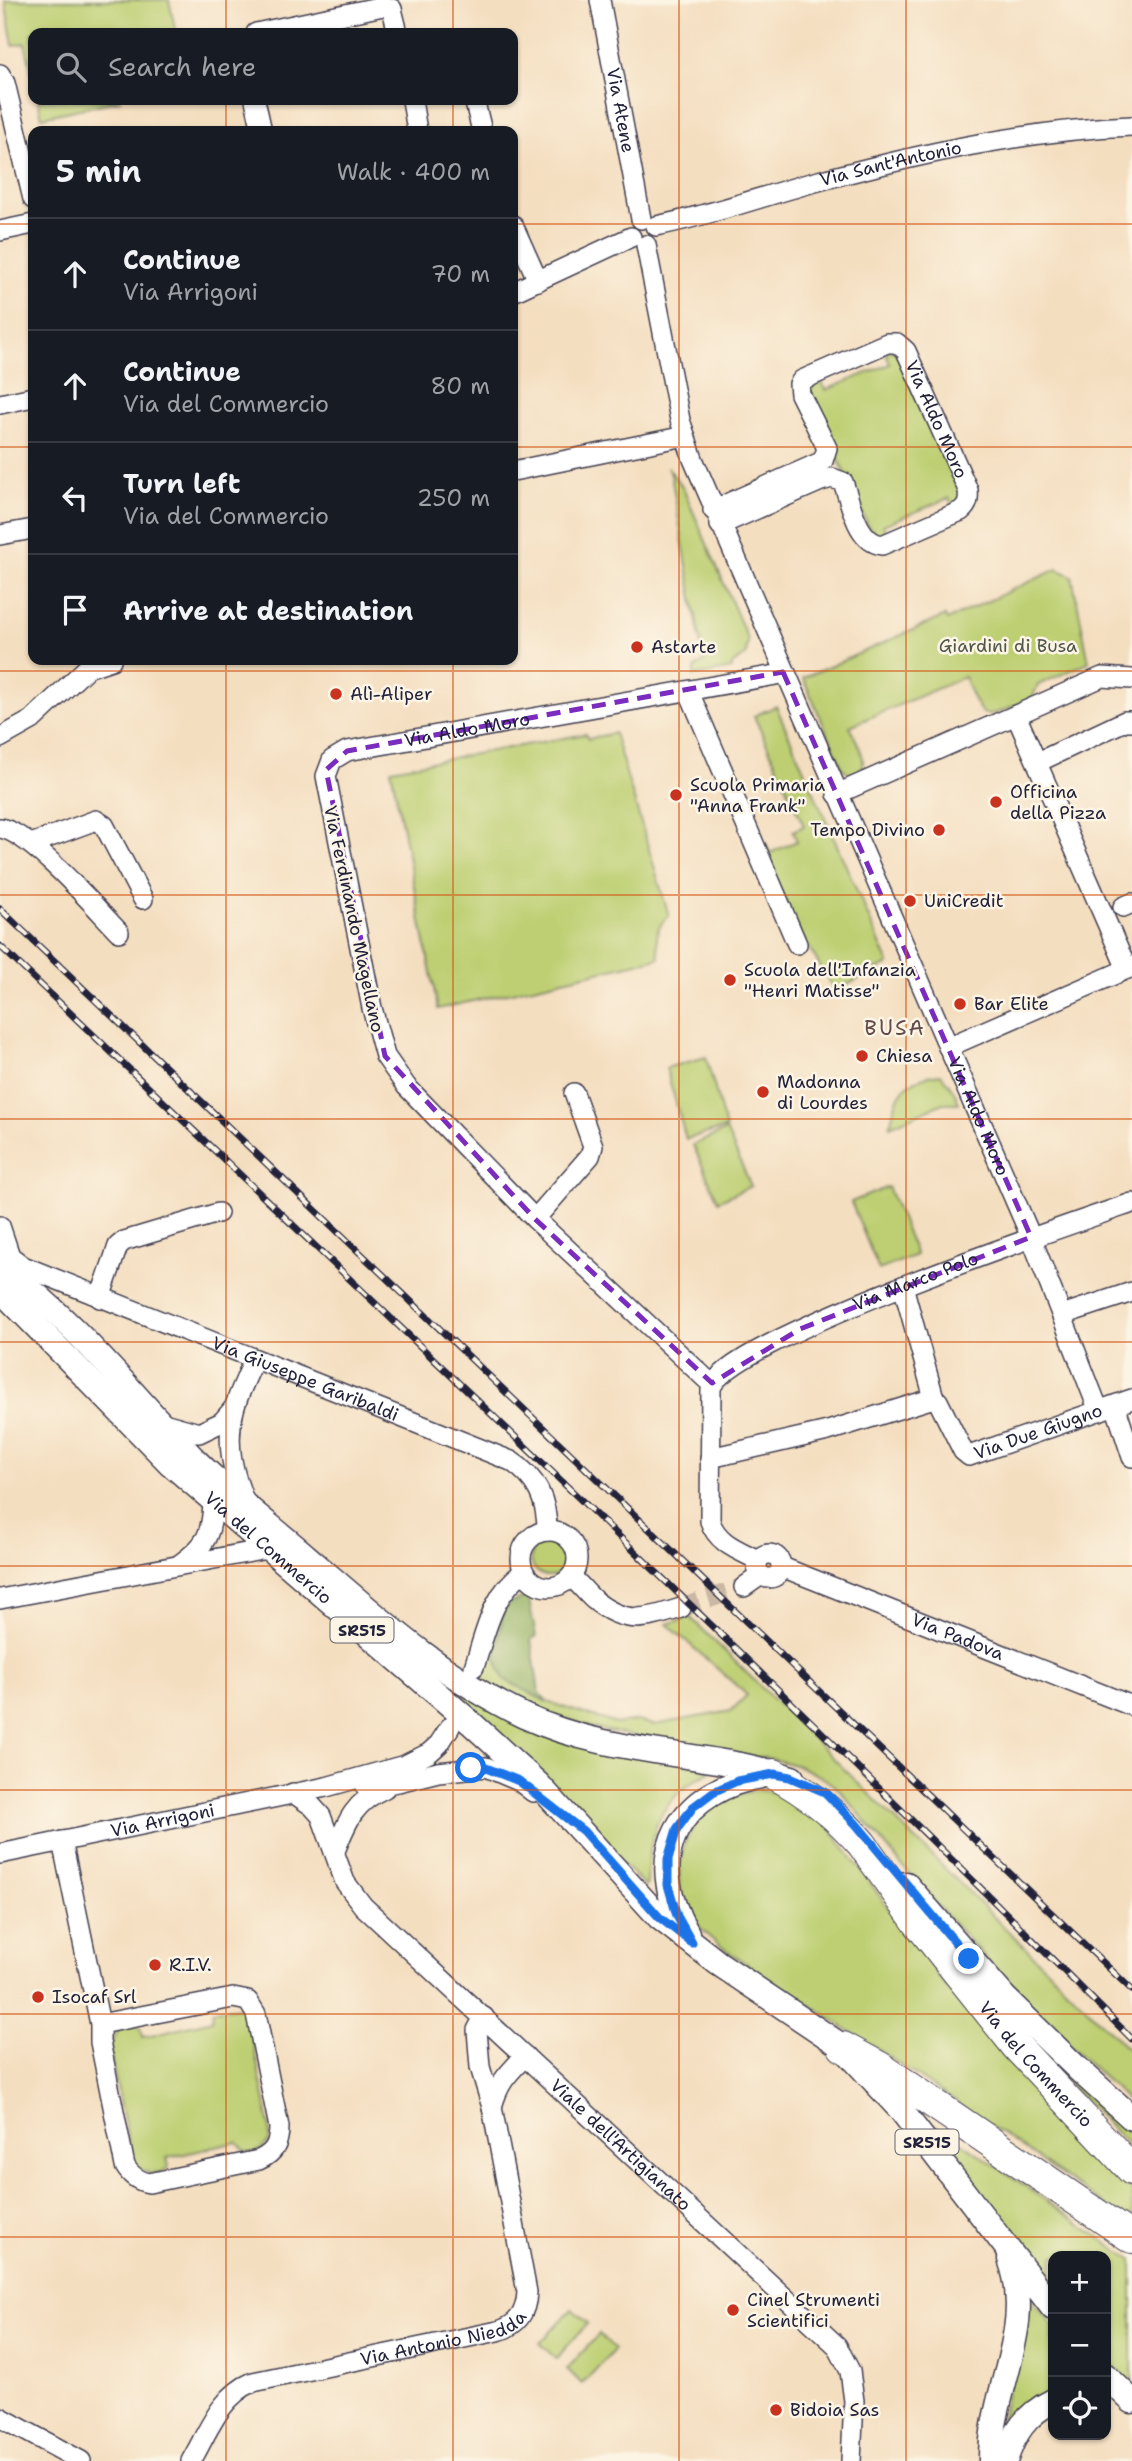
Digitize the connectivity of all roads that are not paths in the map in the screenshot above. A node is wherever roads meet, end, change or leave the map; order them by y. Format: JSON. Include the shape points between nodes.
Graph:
{"nodes":[{"id":1,"x":600,"y":0,"type":"edge"},
{"id":2,"x":280,"y":28,"type":"edge"},
{"id":3,"x":397,"y":28,"type":"edge"},
{"id":4,"x":0,"y":74,"type":"edge"},
{"id":5,"x":256,"y":105,"type":"edge"},
{"id":6,"x":413,"y":105,"type":"edge"},
{"id":7,"x":476,"y":105,"type":"edge"},
{"id":8,"x":261,"y":126,"type":"edge"},
{"id":9,"x":416,"y":126,"type":"edge"},
{"id":10,"x":481,"y":126,"type":"edge"},
{"id":11,"x":1132,"y":126,"type":"edge"},
{"id":12,"x":28,"y":178,"type":"edge"},
{"id":13,"x":649,"y":223,"type":"junction"},
{"id":14,"x":28,"y":225,"type":"edge"},
{"id":15,"x":0,"y":231,"type":"edge"},
{"id":16,"x":518,"y":236,"type":"edge"},
{"id":17,"x":639,"y":241,"type":"junction"},
{"id":18,"x":538,"y":281,"type":"junction"},
{"id":19,"x":518,"y":290,"type":"edge"},
{"id":20,"x":28,"y":398,"type":"edge"},
{"id":21,"x":0,"y":404,"type":"edge"},
{"id":22,"x":685,"y":436,"type":"junction"},
{"id":23,"x":518,"y":469,"type":"edge"},
{"id":24,"x":717,"y":518,"type":"junction"},
{"id":25,"x":28,"y":530,"type":"edge"},
{"id":26,"x":0,"y":535,"type":"edge"},
{"id":27,"x":96,"y":665,"type":"edge"},
{"id":28,"x":783,"y":672,"type":"junction"},
{"id":29,"x":1132,"y":679,"type":"edge"},
{"id":30,"x":689,"y":692,"type":"junction"},
{"id":31,"x":1016,"y":715,"type":"junction"},
{"id":32,"x":1132,"y":722,"type":"edge"},
{"id":33,"x":0,"y":738,"type":"edge"},
{"id":34,"x":332,"y":760,"type":"joint"},
{"id":35,"x":1038,"y":762,"type":"junction"},
{"id":36,"x":837,"y":794,"type":"junction"},
{"id":37,"x":0,"y":810,"type":"edge"},
{"id":38,"x":0,"y":828,"type":"edge"},
{"id":39,"x":31,"y":844,"type":"junction"},
{"id":40,"x":143,"y":899,"type":"dead end"},
{"id":41,"x":119,"y":932,"type":"dead end"},
{"id":42,"x":797,"y":944,"type":"dead end"},
{"id":43,"x":1129,"y":967,"type":"edge"},
{"id":44,"x":948,"y":1047,"type":"junction"},
{"id":45,"x":574,"y":1093,"type":"dead end"},
{"id":46,"x":1132,"y":1203,"type":"edge"},
{"id":47,"x":218,"y":1213,"type":"dead end"},
{"id":48,"x":535,"y":1219,"type":"junction"},
{"id":49,"x":0,"y":1226,"type":"edge"},
{"id":50,"x":1031,"y":1237,"type":"junction"},
{"id":51,"x":11,"y":1266,"type":"edge"},
{"id":52,"x":903,"y":1286,"type":"junction"},
{"id":53,"x":0,"y":1289,"type":"edge"},
{"id":54,"x":1132,"y":1292,"type":"edge"},
{"id":55,"x":100,"y":1298,"type":"junction"},
{"id":56,"x":1062,"y":1315,"type":"junction"},
{"id":57,"x":254,"y":1359,"type":"junction"},
{"id":58,"x":712,"y":1382,"type":"junction"},
{"id":59,"x":934,"y":1398,"type":"junction"},
{"id":60,"x":1115,"y":1405,"type":"edge"},
{"id":61,"x":234,"y":1408,"type":"junction"},
{"id":62,"x":160,"y":1422,"type":"junction"},
{"id":63,"x":1132,"y":1457,"type":"edge"},
{"id":64,"x":710,"y":1458,"type":"junction"},
{"id":65,"x":212,"y":1502,"type":"junction"},
{"id":66,"x":247,"y":1506,"type":"junction"},
{"id":67,"x":547,"y":1531,"type":"junction"},
{"id":68,"x":267,"y":1549,"type":"junction"},
{"id":69,"x":180,"y":1564,"type":"junction"},
{"id":70,"x":759,"y":1568,"type":"junction"},
{"id":71,"x":524,"y":1572,"type":"junction"},
{"id":72,"x":571,"y":1577,"type":"junction"},
{"id":73,"x":744,"y":1587,"type":"tunnel mouth"},
{"id":74,"x":0,"y":1599,"type":"edge"},
{"id":75,"x":681,"y":1608,"type":"tunnel mouth"},
{"id":76,"x":474,"y":1667,"type":"dead end"},
{"id":77,"x":1132,"y":1706,"type":"edge"},
{"id":78,"x":450,"y":1727,"type":"dead end"},
{"id":79,"x":774,"y":1774,"type":"junction"},
{"id":80,"x":398,"y":1782,"type":"junction"},
{"id":81,"x":326,"y":1787,"type":"junction"},
{"id":82,"x":293,"y":1793,"type":"junction"},
{"id":83,"x":583,"y":1831,"type":"junction"},
{"id":84,"x":62,"y":1841,"type":"junction"},
{"id":85,"x":335,"y":1851,"type":"junction"},
{"id":86,"x":0,"y":1854,"type":"edge"},
{"id":87,"x":692,"y":1943,"type":"junction"},
{"id":88,"x":484,"y":2017,"type":"junction"},
{"id":89,"x":100,"y":2024,"type":"junction"},
{"id":90,"x":843,"y":2047,"type":"junction"},
{"id":91,"x":525,"y":2056,"type":"junction"},
{"id":92,"x":492,"y":2107,"type":"junction"},
{"id":93,"x":1132,"y":2119,"type":"edge"},
{"id":94,"x":1132,"y":2170,"type":"edge"},
{"id":95,"x":1131,"y":2238,"type":"edge"},
{"id":96,"x":1003,"y":2242,"type":"junction"},
{"id":97,"x":1048,"y":2301,"type":"edge"},
{"id":98,"x":1107,"y":2377,"type":"edge"},
{"id":99,"x":1111,"y":2398,"type":"edge"},
{"id":100,"x":1132,"y":2401,"type":"edge"},
{"id":101,"x":1048,"y":2404,"type":"edge"},
{"id":102,"x":0,"y":2417,"type":"edge"},
{"id":103,"x":81,"y":2461,"type":"edge"},
{"id":104,"x":191,"y":2461,"type":"edge"},
{"id":105,"x":851,"y":2461,"type":"edge"},
{"id":106,"x":991,"y":2461,"type":"edge"},
{"id":107,"x":1005,"y":2461,"type":"edge"}],
"edges":[{"from":1,"to":13,"type":"street","name":"Via Atene"},
{"from":2,"to":3,"type":"street","via":[[383,6],[392,9]]},
{"from":4,"to":12,"type":"street"},
{"from":5,"to":8,"type":"street"},
{"from":6,"to":9,"type":"street"},
{"from":7,"to":10,"type":"street"},
{"from":11,"to":13,"type":"street","name":"Via Sant'Antonio","via":[[1045,133],[869,168]]},
{"from":13,"to":17,"type":"street","via":[[656,239]]},
{"from":14,"to":15,"type":"street"},
{"from":16,"to":18,"type":"street"},
{"from":17,"to":18,"type":"street"},
{"from":17,"to":22,"type":"street","name":"Via Aldo Moro"},
{"from":18,"to":19,"type":"street"},
{"from":20,"to":21,"type":"street"},
{"from":22,"to":23,"type":"street"},
{"from":22,"to":24,"type":"street","name":"Via Aldo Moro"},
{"from":24,"to":24,"type":"street","name":"Via Aldo Moro","via":[[832,478],[843,482],[862,532],[874,544],[883,545],[961,511],[968,502],[968,491],[906,351],[897,343],[887,344],[799,384],[827,449],[823,461]]},
{"from":24,"to":28,"type":"street","name":"Via Aldo Moro"},
{"from":25,"to":26,"type":"street"},
{"from":27,"to":33,"type":"street","via":[[87,668],[32,720]]},
{"from":28,"to":30,"type":"street","name":"Via Aldo Moro"},
{"from":28,"to":36,"type":"street","name":"Via Aldo Moro"},
{"from":29,"to":31,"type":"street","via":[[1102,677]]},
{"from":30,"to":34,"type":"street","name":"Via Aldo Moro","via":[[346,751]]},
{"from":30,"to":42,"type":"street"},
{"from":31,"to":35,"type":"street"},
{"from":31,"to":36,"type":"street"},
{"from":32,"to":35,"type":"street","via":[[1125,721]]},
{"from":34,"to":48,"type":"street","name":"Via Ferdinando Magellano","via":[[326,770],[327,786],[384,1056]]},
{"from":35,"to":43,"type":"street"},
{"from":36,"to":44,"type":"street","name":"Via Aldo Moro"},
{"from":37,"to":38,"type":"street"},
{"from":38,"to":39,"type":"street"},
{"from":39,"to":40,"type":"street","via":[[96,820],[104,825]]},
{"from":39,"to":41,"type":"street"},
{"from":43,"to":44,"type":"street"},
{"from":44,"to":50,"type":"street","name":"Via Aldo Moro"},
{"from":45,"to":48,"type":"street","via":[[593,1146],[590,1156]]},
{"from":46,"to":50,"type":"street","name":"Via Marco Polo"},
{"from":47,"to":55,"type":"street","via":[[124,1241],[118,1246]]},
{"from":48,"to":58,"type":"street"},
{"from":49,"to":51,"type":"street","via":[[14,1260]]},
{"from":50,"to":52,"type":"street","name":"Via Marco Polo"},
{"from":50,"to":56,"type":"street","name":"Via Aldo Moro"},
{"from":51,"to":55,"type":"street","name":"Via Giuseppe Garibaldi"},
{"from":51,"to":62,"type":"main road","name":"Via del Commercio","number":"SR515"},
{"from":52,"to":58,"type":"street","name":"Via Marco Polo","via":[[763,1347]]},
{"from":52,"to":59,"type":"street","name":"Via Due Giugno"},
{"from":53,"to":65,"type":"main road","name":"Via del Commercio","number":"SR515"},
{"from":54,"to":56,"type":"street"},
{"from":55,"to":57,"type":"street","name":"Via Giuseppe Garibaldi"},
{"from":56,"to":60,"type":"street","name":"Via Aldo Moro"},
{"from":57,"to":61,"type":"street"},
{"from":57,"to":67,"type":"street","name":"Via Giuseppe Garibaldi","via":[[511,1461],[540,1490]]},
{"from":58,"to":64,"type":"street"},
{"from":59,"to":60,"type":"street","name":"Via Due Giugno","via":[[969,1455]]},
{"from":59,"to":64,"type":"street"},
{"from":60,"to":63,"type":"street","name":"Via Aldo Moro"},
{"from":61,"to":62,"type":"street","via":[[222,1422],[199,1433]]},
{"from":61,"to":66,"type":"street","via":[[229,1448]]},
{"from":62,"to":66,"type":"main road","name":"Via del Commercio","number":"SR515"},
{"from":64,"to":70,"type":"street","via":[[709,1513],[714,1533]]},
{"from":65,"to":68,"type":"main road","name":"Via del Commercio","number":"SR515"},
{"from":65,"to":69,"type":"street","via":[[207,1537],[198,1551]]},
{"from":66,"to":79,"type":"main road","name":"Via del Commercio","number":"SR515","via":[[406,1642],[481,1693],[527,1717],[627,1748],[738,1764]]},
{"from":67,"to":71,"type":"street","via":[[525,1544]]},
{"from":67,"to":72,"type":"street","via":[[558,1532],[572,1543],[577,1560]]},
{"from":68,"to":69,"type":"street"},
{"from":68,"to":83,"type":"main road","name":"Via del Commercio","number":"SR515","via":[[481,1732]]},
{"from":69,"to":74,"type":"street"},
{"from":70,"to":73,"type":"street"},
{"from":70,"to":77,"type":"street","name":"Via Padova","via":[[768,1579],[782,1567]]},
{"from":71,"to":72,"type":"street","via":[[538,1585],[548,1587]]},
{"from":71,"to":76,"type":"street","via":[[498,1597]]},
{"from":72,"to":75,"type":"street","via":[[594,1600],[629,1619],[647,1619]]},
{"from":78,"to":81,"type":"street","name":"Via Arrigoni","via":[[439,1744],[418,1760]]},
{"from":79,"to":87,"type":"main road","name":"Via del Commercio","via":[[737,1781],[713,1792],[693,1807],[677,1829],[668,1859],[668,1885],[677,1916]]},
{"from":79,"to":93,"type":"main road","name":"Via del Commercio","number":"SR515","via":[[825,1792],[1005,1998]]},
{"from":79,"to":94,"type":"highway","name":"Via del Commercio","via":[[823,1804],[852,1832],[992,2017]]},
{"from":80,"to":81,"type":"street","name":"Via Arrigoni"},
{"from":80,"to":83,"type":"street","name":"Via Arrigoni","via":[[438,1772],[486,1768],[519,1781]]},
{"from":80,"to":85,"type":"street","via":[[359,1804]]},
{"from":81,"to":82,"type":"street","name":"Via Arrigoni"},
{"from":82,"to":84,"type":"street","name":"Via Arrigoni"},
{"from":82,"to":85,"type":"street","name":"Viale dell'Artigianato","via":[[321,1816]]},
{"from":83,"to":87,"type":"main road","name":"Via del Commercio","number":"SR515","via":[[659,1917]]},
{"from":84,"to":86,"type":"street","name":"Via Arrigoni"},
{"from":84,"to":89,"type":"street"},
{"from":85,"to":88,"type":"street","name":"Viale dell'Artigianato","via":[[345,1882],[363,1906]]},
{"from":87,"to":90,"type":"main road","name":"Via del Commercio","number":"SR515"},
{"from":88,"to":91,"type":"street","name":"Viale dell'Artigianato"},
{"from":88,"to":92,"type":"street","name":"Via Antonio Niedda","via":[[477,2042]]},
{"from":89,"to":89,"type":"street","via":[[125,2166],[135,2178],[149,2183],[259,2160],[274,2150],[279,2127],[256,2014],[248,2001],[233,1998]]},
{"from":90,"to":95,"type":"highway","name":"Via del Commercio"},
{"from":90,"to":96,"type":"main road","name":"Via del Commercio","number":"SR515","via":[[901,2110]]},
{"from":91,"to":92,"type":"street","via":[[504,2077]]},
{"from":91,"to":105,"type":"street","name":"Viale dell'Artigianato","via":[[837,2346],[850,2371],[854,2401]]},
{"from":92,"to":104,"type":"street","name":"Via Antonio Niedda","via":[[527,2292],[519,2319],[490,2333],[246,2385],[229,2397]]},
{"from":96,"to":97,"type":"main road","name":"Via del Commercio","number":"SR515"},
{"from":96,"to":106,"type":"main road","via":[[1019,2290],[1019,2315],[997,2405]]},
{"from":98,"to":100,"type":"main road"},
{"from":99,"to":100,"type":"main road"},
{"from":101,"to":107,"type":"main road","via":[[1016,2433]]},
{"from":102,"to":103,"type":"street"}]}
